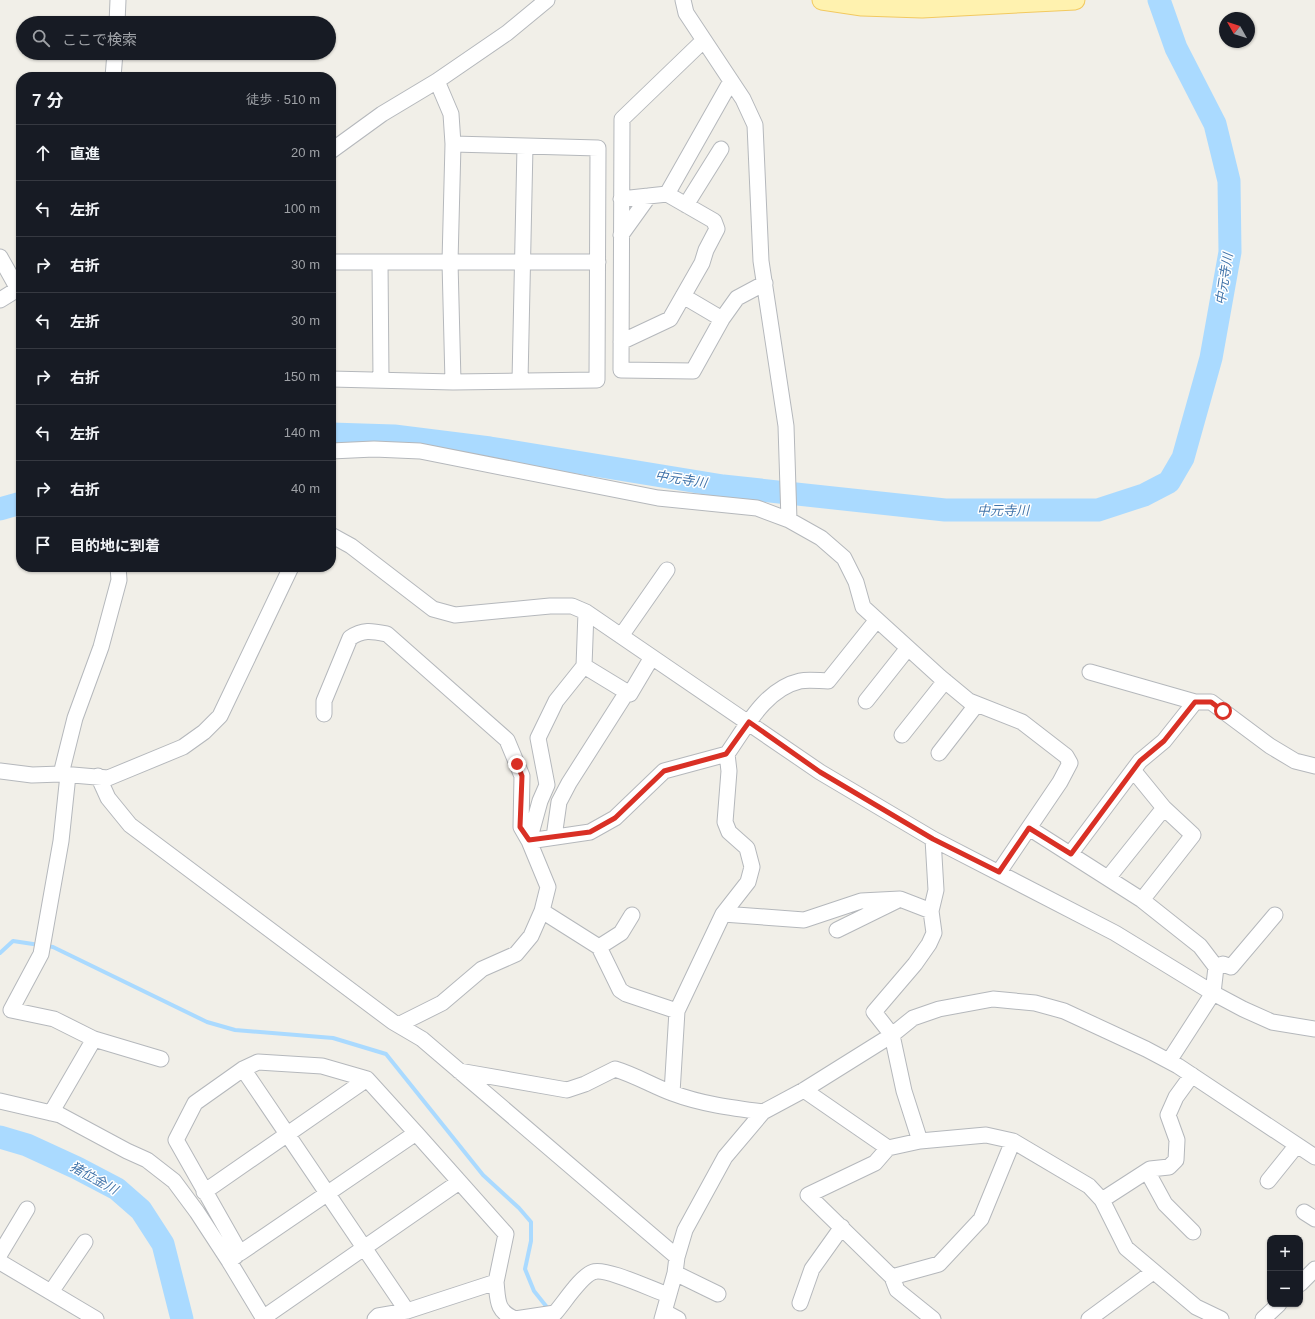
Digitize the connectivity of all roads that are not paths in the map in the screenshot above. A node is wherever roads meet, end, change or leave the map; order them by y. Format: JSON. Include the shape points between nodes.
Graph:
{"nodes":[{"id":1,"x":118,"y":0,"type":"edge"},
{"id":2,"x":547,"y":0,"type":"edge"},
{"id":3,"x":682,"y":0,"type":"edge"},
{"id":4,"x":822,"y":0,"type":"edge"},
{"id":5,"x":1075,"y":0,"type":"edge"},
{"id":6,"x":117,"y":16,"type":"edge"},
{"id":7,"x":703,"y":41,"type":"junction"},
{"id":8,"x":114,"y":60,"type":"edge"},
{"id":9,"x":113,"y":72,"type":"edge"},
{"id":10,"x":437,"y":81,"type":"junction"},
{"id":11,"x":731,"y":82,"type":"junction"},
{"id":12,"x":453,"y":144,"type":"junction"},
{"id":13,"x":525,"y":146,"type":"junction"},
{"id":14,"x":336,"y":147,"type":"edge"},
{"id":15,"x":721,"y":149,"type":"dead end"},
{"id":16,"x":667,"y":194,"type":"junction"},
{"id":17,"x":649,"y":196,"type":"junction"},
{"id":18,"x":598,"y":197,"type":"junction"},
{"id":19,"x":622,"y":197,"type":"junction"},
{"id":20,"x":686,"y":205,"type":"junction"},
{"id":21,"x":621,"y":235,"type":"junction"},
{"id":22,"x":0,"y":257,"type":"edge"},
{"id":23,"x":336,"y":262,"type":"edge"},
{"id":24,"x":380,"y":262,"type":"junction"},
{"id":25,"x":450,"y":262,"type":"junction"},
{"id":26,"x":523,"y":262,"type":"junction"},
{"id":27,"x":598,"y":262,"type":"junction"},
{"id":28,"x":16,"y":283,"type":"edge"},
{"id":29,"x":765,"y":284,"type":"junction"},
{"id":30,"x":16,"y":290,"type":"edge"},
{"id":31,"x":683,"y":296,"type":"junction"},
{"id":32,"x":0,"y":300,"type":"edge"},
{"id":33,"x":722,"y":319,"type":"junction"},
{"id":34,"x":621,"y":345,"type":"junction"},
{"id":35,"x":597,"y":348,"type":"junction"},
{"id":36,"x":336,"y":379,"type":"edge"},
{"id":37,"x":382,"y":380,"type":"junction"},
{"id":38,"x":520,"y":381,"type":"junction"},
{"id":39,"x":452,"y":382,"type":"junction"},
{"id":40,"x":336,"y":451,"type":"edge"},
{"id":41,"x":789,"y":514,"type":"junction"},
{"id":42,"x":336,"y":538,"type":"edge"},
{"id":43,"x":667,"y":570,"type":"dead end"},
{"id":44,"x":118,"y":572,"type":"edge"},
{"id":45,"x":289,"y":572,"type":"edge"},
{"id":46,"x":586,"y":612,"type":"junction"},
{"id":47,"x":876,"y":621,"type":"junction"},
{"id":48,"x":621,"y":636,"type":"junction"},
{"id":49,"x":908,"y":648,"type":"junction"},
{"id":50,"x":652,"y":657,"type":"junction"},
{"id":51,"x":584,"y":666,"type":"junction"},
{"id":52,"x":1090,"y":672,"type":"dead end"},
{"id":53,"x":945,"y":681,"type":"junction"},
{"id":54,"x":627,"y":692,"type":"junction"},
{"id":55,"x":866,"y":701,"type":"dead end"},
{"id":56,"x":1195,"y":702,"type":"junction"},
{"id":57,"x":977,"y":704,"type":"junction"},
{"id":58,"x":324,"y":714,"type":"dead end"},
{"id":59,"x":749,"y":722,"type":"junction"},
{"id":60,"x":902,"y":735,"type":"dead end"},
{"id":61,"x":939,"y":753,"type":"dead end"},
{"id":62,"x":726,"y":754,"type":"junction"},
{"id":63,"x":1315,"y":766,"type":"edge"},
{"id":64,"x":1133,"y":770,"type":"junction"},
{"id":65,"x":0,"y":771,"type":"edge"},
{"id":66,"x":65,"y":775,"type":"junction"},
{"id":67,"x":98,"y":776,"type":"junction"},
{"id":68,"x":1164,"y":808,"type":"junction"},
{"id":69,"x":1029,"y":828,"type":"junction"},
{"id":70,"x":554,"y":837,"type":"junction"},
{"id":71,"x":933,"y":839,"type":"junction"},
{"id":72,"x":529,"y":840,"type":"junction"},
{"id":73,"x":1071,"y":854,"type":"junction"},
{"id":74,"x":999,"y":872,"type":"junction"},
{"id":75,"x":1108,"y":878,"type":"junction"},
{"id":76,"x":900,"y":899,"type":"junction"},
{"id":77,"x":1142,"y":900,"type":"junction"},
{"id":78,"x":542,"y":911,"type":"junction"},
{"id":79,"x":931,"y":911,"type":"junction"},
{"id":80,"x":723,"y":914,"type":"junction"},
{"id":81,"x":632,"y":915,"type":"dead end"},
{"id":82,"x":1275,"y":915,"type":"dead end"},
{"id":83,"x":837,"y":930,"type":"dead end"},
{"id":84,"x":599,"y":947,"type":"junction"},
{"id":85,"x":1216,"y":967,"type":"junction"},
{"id":86,"x":1213,"y":993,"type":"junction"},
{"id":87,"x":677,"y":1011,"type":"junction"},
{"id":88,"x":398,"y":1025,"type":"junction"},
{"id":89,"x":1315,"y":1029,"type":"edge"},
{"id":90,"x":892,"y":1035,"type":"junction"},
{"id":91,"x":94,"y":1039,"type":"junction"},
{"id":92,"x":161,"y":1059,"type":"dead end"},
{"id":93,"x":1168,"y":1061,"type":"junction"},
{"id":94,"x":243,"y":1069,"type":"junction"},
{"id":95,"x":458,"y":1071,"type":"junction"},
{"id":96,"x":1192,"y":1075,"type":"junction"},
{"id":97,"x":367,"y":1079,"type":"junction"},
{"id":98,"x":804,"y":1090,"type":"junction"},
{"id":99,"x":672,"y":1093,"type":"junction"},
{"id":100,"x":0,"y":1101,"type":"edge"},
{"id":101,"x":763,"y":1112,"type":"junction"},
{"id":102,"x":51,"y":1113,"type":"junction"},
{"id":103,"x":416,"y":1133,"type":"junction"},
{"id":104,"x":287,"y":1134,"type":"junction"},
{"id":105,"x":920,"y":1141,"type":"junction"},
{"id":106,"x":1014,"y":1142,"type":"junction"},
{"id":107,"x":1297,"y":1145,"type":"junction"},
{"id":108,"x":888,"y":1148,"type":"junction"},
{"id":109,"x":1315,"y":1157,"type":"edge"},
{"id":110,"x":1147,"y":1171,"type":"junction"},
{"id":111,"x":1268,"y":1181,"type":"dead end"},
{"id":112,"x":459,"y":1182,"type":"junction"},
{"id":113,"x":204,"y":1192,"type":"junction"},
{"id":114,"x":328,"y":1193,"type":"junction"},
{"id":115,"x":1102,"y":1200,"type":"junction"},
{"id":116,"x":27,"y":1209,"type":"dead end"},
{"id":117,"x":842,"y":1227,"type":"junction"},
{"id":118,"x":1193,"y":1232,"type":"dead end"},
{"id":119,"x":85,"y":1242,"type":"dead end"},
{"id":120,"x":365,"y":1248,"type":"junction"},
{"id":121,"x":0,"y":1254,"type":"edge"},
{"id":122,"x":234,"y":1257,"type":"junction"},
{"id":123,"x":677,"y":1257,"type":"junction"},
{"id":124,"x":0,"y":1262,"type":"edge"},
{"id":125,"x":1315,"y":1269,"type":"edge"},
{"id":126,"x":1153,"y":1272,"type":"junction"},
{"id":127,"x":675,"y":1274,"type":"junction"},
{"id":128,"x":892,"y":1277,"type":"junction"},
{"id":129,"x":1303,"y":1281,"type":"edge"},
{"id":130,"x":496,"y":1282,"type":"junction"},
{"id":131,"x":51,"y":1292,"type":"junction"},
{"id":132,"x":718,"y":1294,"type":"dead end"},
{"id":133,"x":668,"y":1295,"type":"junction"},
{"id":134,"x":800,"y":1303,"type":"dead end"},
{"id":135,"x":1276,"y":1307,"type":"edge"},
{"id":136,"x":407,"y":1311,"type":"junction"},
{"id":137,"x":663,"y":1315,"type":"edge"},
{"id":138,"x":263,"y":1318,"type":"edge"},
{"id":139,"x":96,"y":1319,"type":"edge"},
{"id":140,"x":375,"y":1319,"type":"edge"},
{"id":141,"x":515,"y":1319,"type":"edge"},
{"id":142,"x":678,"y":1319,"type":"edge"},
{"id":143,"x":933,"y":1319,"type":"edge"},
{"id":144,"x":1089,"y":1319,"type":"edge"},
{"id":145,"x":1221,"y":1319,"type":"edge"},
{"id":146,"x":1263,"y":1319,"type":"edge"}],
"edges":[{"from":1,"to":6,"type":"street"},
{"from":2,"to":10,"type":"street","via":[[507,33]]},
{"from":3,"to":7,"type":"street","via":[[686,13]]},
{"from":4,"to":5,"type":"main road","via":[[862,6],[922,8]]},
{"from":7,"to":11,"type":"street"},
{"from":7,"to":19,"type":"street","via":[[622,120]]},
{"from":8,"to":9,"type":"street"},
{"from":10,"to":12,"type":"street","via":[[451,114]]},
{"from":10,"to":14,"type":"street","via":[[382,114]]},
{"from":11,"to":16,"type":"street"},
{"from":11,"to":29,"type":"street","via":[[743,99],[755,125],[761,261]]},
{"from":12,"to":13,"type":"street"},
{"from":12,"to":25,"type":"street"},
{"from":13,"to":18,"type":"street","via":[[598,148]]},
{"from":13,"to":26,"type":"street"},
{"from":15,"to":20,"type":"street"},
{"from":16,"to":17,"type":"street"},
{"from":16,"to":20,"type":"street"},
{"from":17,"to":19,"type":"street"},
{"from":17,"to":21,"type":"street"},
{"from":18,"to":19,"type":"street"},
{"from":18,"to":27,"type":"street"},
{"from":19,"to":21,"type":"street"},
{"from":20,"to":31,"type":"street","via":[[714,221],[717,229],[702,263]]},
{"from":21,"to":34,"type":"street"},
{"from":22,"to":28,"type":"street"},
{"from":23,"to":24,"type":"street"},
{"from":24,"to":25,"type":"street"},
{"from":24,"to":37,"type":"street"},
{"from":25,"to":26,"type":"street"},
{"from":25,"to":39,"type":"street"},
{"from":26,"to":27,"type":"street"},
{"from":26,"to":38,"type":"street"},
{"from":27,"to":35,"type":"street"},
{"from":29,"to":33,"type":"street","via":[[737,298]]},
{"from":29,"to":41,"type":"street","via":[[786,426]]},
{"from":30,"to":32,"type":"street"},
{"from":31,"to":33,"type":"street"},
{"from":31,"to":34,"type":"street","via":[[670,319]]},
{"from":33,"to":34,"type":"street","via":[[693,371],[621,370]]},
{"from":34,"to":35,"type":"street"},
{"from":35,"to":38,"type":"street","via":[[597,380]]},
{"from":36,"to":37,"type":"street"},
{"from":37,"to":39,"type":"street"},
{"from":38,"to":39,"type":"street"},
{"from":40,"to":41,"type":"street","via":[[420,451],[658,498],[757,508]]},
{"from":41,"to":47,"type":"street","via":[[844,558],[856,582],[862,607]]},
{"from":42,"to":46,"type":"street","via":[[351,546],[433,609],[455,615],[572,606]]},
{"from":43,"to":48,"type":"street"},
{"from":44,"to":66,"type":"street","via":[[119,580],[103,640],[75,718]]},
{"from":45,"to":67,"type":"street","via":[[220,716],[183,747],[108,778]]},
{"from":46,"to":48,"type":"street"},
{"from":46,"to":51,"type":"street"},
{"from":47,"to":49,"type":"street"},
{"from":47,"to":59,"type":"street","via":[[828,681],[801,681],[786,686],[766,700]]},
{"from":48,"to":50,"type":"street"},
{"from":49,"to":53,"type":"street"},
{"from":49,"to":55,"type":"street"},
{"from":50,"to":54,"type":"street","via":[[630,694]]},
{"from":50,"to":59,"type":"street"},
{"from":51,"to":54,"type":"street"},
{"from":51,"to":72,"type":"street","via":[[556,701],[538,738],[547,786]]},
{"from":52,"to":56,"type":"street"},
{"from":53,"to":57,"type":"street","via":[[969,701]]},
{"from":53,"to":60,"type":"street"},
{"from":54,"to":70,"type":"street","via":[[559,802]]},
{"from":56,"to":63,"type":"street","via":[[1211,702],[1270,746],[1295,760]]},
{"from":56,"to":64,"type":"street","via":[[1164,741]]},
{"from":57,"to":61,"type":"street"},
{"from":57,"to":69,"type":"street","via":[[1022,722],[1066,756],[1070,763]]},
{"from":58,"to":72,"type":"street","via":[[324,701],[350,638],[369,630],[387,634],[507,740],[522,776],[520,827]]},
{"from":59,"to":62,"type":"street"},
{"from":59,"to":71,"type":"street","via":[[820,772]]},
{"from":62,"to":70,"type":"street","via":[[664,771],[615,818],[590,832]]},
{"from":62,"to":80,"type":"street","via":[[729,771],[725,822],[729,832],[747,848],[752,867],[748,882]]},
{"from":64,"to":68,"type":"street"},
{"from":64,"to":73,"type":"street"},
{"from":65,"to":66,"type":"street","via":[[32,775]]},
{"from":66,"to":67,"type":"street"},
{"from":66,"to":91,"type":"street","via":[[61,841],[41,954],[12,1010],[54,1020]]},
{"from":67,"to":88,"type":"street","via":[[108,798],[130,825]]},
{"from":68,"to":75,"type":"street"},
{"from":68,"to":77,"type":"street","via":[[1193,835]]},
{"from":69,"to":73,"type":"street"},
{"from":69,"to":74,"type":"street"},
{"from":70,"to":72,"type":"street"},
{"from":71,"to":74,"type":"street"},
{"from":71,"to":79,"type":"street","via":[[936,890]]},
{"from":72,"to":78,"type":"street","via":[[548,887]]},
{"from":73,"to":75,"type":"street"},
{"from":74,"to":86,"type":"street","via":[[1115,933]]},
{"from":75,"to":77,"type":"street"},
{"from":76,"to":79,"type":"street"},
{"from":76,"to":80,"type":"street","via":[[861,901],[804,920]]},
{"from":76,"to":83,"type":"street"},
{"from":77,"to":85,"type":"street","via":[[1200,946]]},
{"from":78,"to":84,"type":"street"},
{"from":78,"to":88,"type":"street","via":[[531,936],[516,954],[482,969],[442,1003]]},
{"from":79,"to":90,"type":"street","via":[[934,933],[929,944],[916,964],[874,1012]]},
{"from":80,"to":87,"type":"street"},
{"from":81,"to":84,"type":"street","via":[[621,933]]},
{"from":82,"to":85,"type":"street","via":[[1231,966],[1224,964]]},
{"from":84,"to":87,"type":"street","via":[[620,990]]},
{"from":85,"to":86,"type":"street"},
{"from":86,"to":89,"type":"street","via":[[1272,1022]]},
{"from":86,"to":93,"type":"street"},
{"from":87,"to":99,"type":"street"},
{"from":88,"to":95,"type":"street","via":[[422,1039]]},
{"from":90,"to":93,"type":"street","via":[[913,1018],[939,1010],[993,999],[1013,1000],[1064,1011],[1125,1038]]},
{"from":90,"to":98,"type":"street"},
{"from":90,"to":105,"type":"street","via":[[904,1091]]},
{"from":91,"to":92,"type":"street"},
{"from":91,"to":102,"type":"street"},
{"from":93,"to":96,"type":"street"},
{"from":94,"to":97,"type":"street","via":[[258,1062],[322,1066]]},
{"from":94,"to":104,"type":"street"},
{"from":94,"to":113,"type":"street","via":[[195,1103],[176,1140]]},
{"from":95,"to":99,"type":"street","via":[[567,1090],[615,1069]]},
{"from":95,"to":123,"type":"street"},
{"from":96,"to":107,"type":"street"},
{"from":96,"to":110,"type":"street","via":[[1176,1097],[1168,1115],[1176,1140],[1176,1160],[1170,1167]]},
{"from":97,"to":103,"type":"street"},
{"from":97,"to":104,"type":"street"},
{"from":98,"to":101,"type":"street"},
{"from":98,"to":108,"type":"street"},
{"from":99,"to":101,"type":"street","via":[[724,1107]]},
{"from":100,"to":102,"type":"street"},
{"from":101,"to":123,"type":"street","via":[[725,1157],[685,1230]]},
{"from":102,"to":122,"type":"street","via":[[60,1115],[147,1160],[174,1181]]},
{"from":103,"to":112,"type":"street"},
{"from":103,"to":114,"type":"street"},
{"from":104,"to":113,"type":"street"},
{"from":104,"to":114,"type":"street"},
{"from":105,"to":106,"type":"street","via":[[986,1135]]},
{"from":105,"to":108,"type":"street"},
{"from":106,"to":115,"type":"street","via":[[1089,1186]]},
{"from":106,"to":128,"type":"street","via":[[981,1219],[939,1264]]},
{"from":107,"to":109,"type":"street"},
{"from":107,"to":111,"type":"street"},
{"from":108,"to":117,"type":"street","via":[[875,1164],[808,1196]]},
{"from":110,"to":115,"type":"street"},
{"from":110,"to":118,"type":"street","via":[[1165,1204]]},
{"from":112,"to":120,"type":"street"},
{"from":112,"to":130,"type":"street","via":[[506,1234]]},
{"from":113,"to":122,"type":"street"},
{"from":114,"to":120,"type":"street"},
{"from":114,"to":122,"type":"street"},
{"from":115,"to":126,"type":"street","via":[[1126,1248]]},
{"from":116,"to":121,"type":"street"},
{"from":117,"to":128,"type":"street"},
{"from":117,"to":134,"type":"street","via":[[812,1269]]},
{"from":119,"to":131,"type":"street"},
{"from":120,"to":136,"type":"street"},
{"from":120,"to":138,"type":"street"},
{"from":122,"to":138,"type":"street"},
{"from":123,"to":127,"type":"street"},
{"from":124,"to":131,"type":"street"},
{"from":125,"to":129,"type":"street"},
{"from":126,"to":144,"type":"street"},
{"from":126,"to":145,"type":"street","via":[[1196,1308]]},
{"from":127,"to":132,"type":"street"},
{"from":127,"to":133,"type":"street"},
{"from":128,"to":143,"type":"street","via":[[897,1290]]},
{"from":130,"to":136,"type":"street"},
{"from":130,"to":141,"type":"street","via":[[500,1307],[506,1315]]},
{"from":131,"to":139,"type":"street"},
{"from":133,"to":137,"type":"street"},
{"from":133,"to":141,"type":"street","via":[[605,1271],[593,1272],[585,1277],[555,1313]]},
{"from":135,"to":146,"type":"street"},
{"from":136,"to":140,"type":"street","via":[[378,1316]]},
{"from":137,"to":142,"type":"street"}]}
